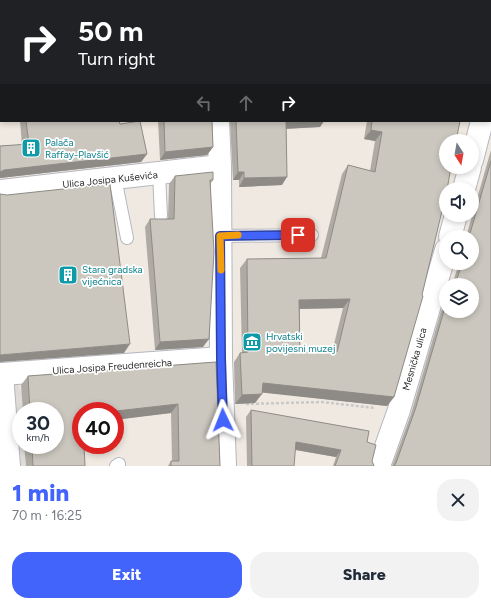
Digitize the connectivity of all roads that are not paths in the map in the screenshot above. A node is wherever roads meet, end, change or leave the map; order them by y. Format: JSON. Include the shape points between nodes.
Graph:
{"nodes":[{"id":1,"x":218,"y":122,"type":"edge"},
{"id":2,"x":482,"y":122,"type":"edge"},
{"id":3,"x":479,"y":134,"type":"edge"},
{"id":4,"x":220,"y":166,"type":"junction"},
{"id":5,"x":159,"y":173,"type":"junction"},
{"id":6,"x":115,"y":178,"type":"junction"},
{"id":7,"x":0,"y":191,"type":"edge"},
{"id":8,"x":161,"y":216,"type":"dead end"},
{"id":9,"x":312,"y":235,"type":"dead end"},
{"id":10,"x":220,"y":236,"type":"junction"},
{"id":11,"x":128,"y":238,"type":"dead end"},
{"id":12,"x":440,"y":270,"type":"edge"},
{"id":13,"x":221,"y":358,"type":"junction"},
{"id":14,"x":1,"y":374,"type":"edge"},
{"id":15,"x":9,"y":466,"type":"edge"},
{"id":16,"x":225,"y":466,"type":"edge"},
{"id":17,"x":379,"y":466,"type":"edge"}],
"edges":[{"from":1,"to":4,"type":"street"},
{"from":2,"to":3,"type":"street"},
{"from":4,"to":5,"type":"street","name":"Ulica Josipa Kuševića"},
{"from":4,"to":10,"type":"street"},
{"from":5,"to":6,"type":"street","name":"Ulica Josipa Kuševića"},
{"from":5,"to":8,"type":"lane"},
{"from":6,"to":7,"type":"street","name":"Ulica Josipa Kuševića"},
{"from":6,"to":11,"type":"lane"},
{"from":9,"to":10,"type":"lane"},
{"from":10,"to":13,"type":"street"},
{"from":12,"to":17,"type":"street","name":"Mesnička ulica","via":[[399,410]]},
{"from":13,"to":14,"type":"street","name":"Ulica Josipa Freudenreicha"},
{"from":13,"to":16,"type":"street"},
{"from":14,"to":15,"type":"street"}]}
